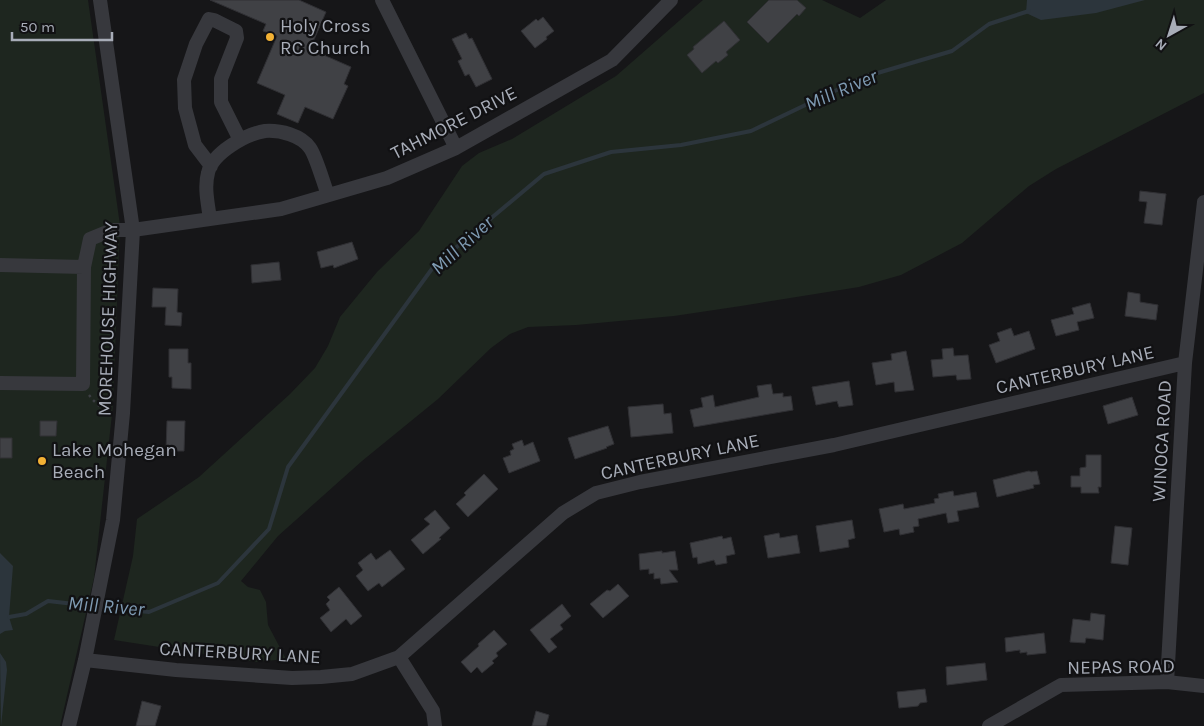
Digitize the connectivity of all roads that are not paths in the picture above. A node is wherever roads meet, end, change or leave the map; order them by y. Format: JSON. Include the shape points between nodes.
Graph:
{"nodes":[{"id":1,"x":100,"y":0,"type":"edge"},
{"id":2,"x":382,"y":0,"type":"edge"},
{"id":3,"x":671,"y":0,"type":"edge"},
{"id":4,"x":240,"y":140,"type":"junction"},
{"id":5,"x":456,"y":148,"type":"junction"},
{"id":6,"x":211,"y":166,"type":"junction"},
{"id":7,"x":328,"y":195,"type":"junction"},
{"id":8,"x":1204,"y":202,"type":"edge"},
{"id":9,"x":210,"y":219,"type":"junction"},
{"id":10,"x":133,"y":230,"type":"junction"},
{"id":11,"x":0,"y":266,"type":"edge"},
{"id":12,"x":84,"y":267,"type":"junction"},
{"id":13,"x":1185,"y":363,"type":"junction"},
{"id":14,"x":0,"y":383,"type":"edge"},
{"id":15,"x":399,"y":658,"type":"junction"},
{"id":16,"x":85,"y":660,"type":"junction"},
{"id":17,"x":1167,"y":682,"type":"junction"},
{"id":18,"x":1204,"y":686,"type":"edge"},
{"id":19,"x":69,"y":726,"type":"edge"},
{"id":20,"x":435,"y":726,"type":"edge"},
{"id":21,"x":989,"y":726,"type":"edge"}],
"edges":[{"from":1,"to":10,"type":"street","name":"MOREHOUSE HIGHWAY"},
{"from":2,"to":5,"type":"street"},
{"from":3,"to":5,"type":"street","name":"TAHMORE DRIVE","via":[[612,60]]},
{"from":4,"to":6,"type":"street","via":[[215,158]]},
{"from":4,"to":6,"type":"street","via":[[221,102],[220,79],[238,38],[236,31],[209,19],[196,44],[184,80],[185,108],[195,145]]},
{"from":4,"to":7,"type":"street","via":[[264,132],[285,132],[300,139],[310,148]]},
{"from":5,"to":7,"type":"street","name":"TAHMORE DRIVE","via":[[387,178]]},
{"from":6,"to":9,"type":"street","via":[[207,193]]},
{"from":7,"to":9,"type":"street","name":"TAHMORE DRIVE","via":[[281,209]]},
{"from":8,"to":13,"type":"street","name":"WINOCA ROAD"},
{"from":9,"to":10,"type":"street","name":"TAHMORE DRIVE"},
{"from":10,"to":12,"type":"street","name":"TAHMORE DRIVE","via":[[112,230],[90,240]]},
{"from":10,"to":16,"type":"street","name":"MOREHOUSE HIGHWAY","via":[[123,413],[113,520]]},
{"from":11,"to":12,"type":"street"},
{"from":12,"to":14,"type":"street","via":[[83,384]]},
{"from":13,"to":15,"type":"street","name":"CANTERBURY LANE","via":[[834,445],[596,493],[563,513]]},
{"from":13,"to":17,"type":"street","name":"WINOCA ROAD"},
{"from":15,"to":16,"type":"street","name":"CANTERBURY LANE","via":[[352,674],[321,678],[176,670]]},
{"from":15,"to":20,"type":"street","via":[[433,711]]},
{"from":16,"to":19,"type":"street","name":"MOREHOUSE HIGHWAY"},
{"from":17,"to":18,"type":"street","name":"NEPAS ROAD"},
{"from":17,"to":21,"type":"street","name":"NEPAS ROAD","via":[[1060,685]]}]}
